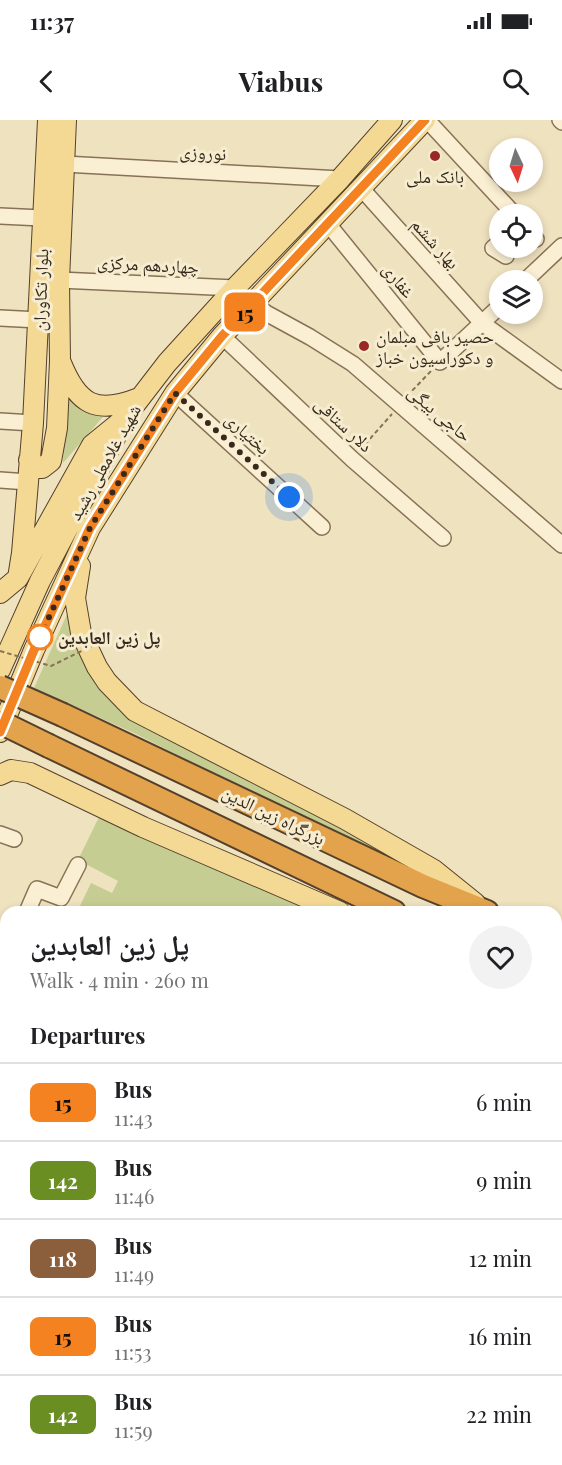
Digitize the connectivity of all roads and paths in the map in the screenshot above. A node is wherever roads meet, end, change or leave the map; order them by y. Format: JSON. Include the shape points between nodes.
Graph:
{"nodes":[{"id":1,"x":48,"y":120,"type":"edge"},
{"id":2,"x":66,"y":120,"type":"edge"},
{"id":3,"x":392,"y":120,"type":"edge"},
{"id":4,"x":426,"y":120,"type":"edge"},
{"id":5,"x":64,"y":164,"type":"junction"},
{"id":6,"x":340,"y":179,"type":"junction"},
{"id":7,"x":361,"y":188,"type":"junction"},
{"id":8,"x":505,"y":204,"type":"edge"},
{"id":9,"x":0,"y":216,"type":"edge"},
{"id":10,"x":42,"y":218,"type":"junction"},
{"id":11,"x":328,"y":224,"type":"junction"},
{"id":12,"x":562,"y":246,"type":"edge"},
{"id":13,"x":537,"y":270,"type":"edge"},
{"id":14,"x":59,"y":280,"type":"junction"},
{"id":15,"x":235,"y":288,"type":"junction"},
{"id":16,"x":253,"y":303,"type":"junction"},
{"id":17,"x":489,"y":316,"type":"edge"},
{"id":18,"x":0,"y":318,"type":"edge"},
{"id":19,"x":39,"y":320,"type":"junction"},
{"id":20,"x":482,"y":323,"type":"junction"},
{"id":21,"x":222,"y":336,"type":"junction"},
{"id":22,"x":60,"y":361,"type":"junction"},
{"id":23,"x":440,"y":362,"type":"junction"},
{"id":24,"x":562,"y":381,"type":"edge"},
{"id":25,"x":175,"y":393,"type":"junction"},
{"id":26,"x":140,"y":398,"type":"junction"},
{"id":27,"x":400,"y":404,"type":"junction"},
{"id":28,"x":128,"y":415,"type":"junction"},
{"id":29,"x":0,"y":421,"type":"edge"},
{"id":30,"x":33,"y":423,"type":"junction"},
{"id":31,"x":352,"y":459,"type":"junction"},
{"id":32,"x":29,"y":460,"type":"junction"},
{"id":33,"x":0,"y":480,"type":"edge"},
{"id":34,"x":28,"y":482,"type":"junction"},
{"id":35,"x":322,"y":527,"type":"dead end"},
{"id":36,"x":90,"y":528,"type":"junction"},
{"id":37,"x":443,"y":538,"type":"dead end"},
{"id":38,"x":562,"y":545,"type":"edge"},
{"id":39,"x":18,"y":578,"type":"junction"},
{"id":40,"x":0,"y":593,"type":"edge"},
{"id":41,"x":98,"y":643,"type":"dead end"},
{"id":42,"x":0,"y":651,"type":"edge"},
{"id":43,"x":0,"y":670,"type":"edge"},
{"id":44,"x":0,"y":687,"type":"edge"},
{"id":45,"x":0,"y":722,"type":"edge"},
{"id":46,"x":0,"y":732,"type":"edge"},
{"id":47,"x":4,"y":768,"type":"edge"},
{"id":48,"x":78,"y":865,"type":"dead end"},
{"id":49,"x":30,"y":906,"type":"edge"},
{"id":50,"x":326,"y":906,"type":"edge"},
{"id":51,"x":382,"y":906,"type":"edge"},
{"id":52,"x":472,"y":906,"type":"edge"},
{"id":53,"x":479,"y":906,"type":"edge"}],
"edges":[{"from":1,"to":10,"type":"main road","name":"بلوار تکاوران"},
{"from":2,"to":5,"type":"main road","name":"بلوار تکاوران"},
{"from":3,"to":6,"type":"main road","name":"شهید غلامعلی رشید"},
{"from":4,"to":7,"type":"main road","name":"شهید غلامعلی رشید"},
{"from":4,"to":8,"type":"street"},
{"from":5,"to":6,"type":"street","name":"نوروزی"},
{"from":5,"to":14,"type":"main road","name":"بلوار تکاوران"},
{"from":6,"to":15,"type":"main road","name":"شهید غلامعلی رشید"},
{"from":7,"to":11,"type":"main road","name":"شهید غلامعلی رشید"},
{"from":7,"to":20,"type":"street","name":"بهار ششم"},
{"from":9,"to":10,"type":"street"},
{"from":10,"to":19,"type":"main road","name":"بلوار تکاوران"},
{"from":11,"to":16,"type":"main road","name":"شهید غلامعلی رشید"},
{"from":11,"to":23,"type":"street","name":"غفاری"},
{"from":12,"to":13,"type":"street"},
{"from":14,"to":15,"type":"street","name":"چهاردهم مرکزی"},
{"from":14,"to":22,"type":"main road","name":"بلوار تکاوران"},
{"from":15,"to":26,"type":"main road","name":"شهید غلامعلی رشید"},
{"from":16,"to":21,"type":"main road","name":"شهید غلامعلی رشید"},
{"from":16,"to":27,"type":"street","name":"حاجی بیگی","via":[[352,364]]},
{"from":17,"to":20,"type":"street"},
{"from":18,"to":19,"type":"street"},
{"from":19,"to":30,"type":"main road","name":"بلوار تکاوران"},
{"from":20,"to":23,"type":"street"},
{"from":20,"to":24,"type":"street","name":"بهار ششم"},
{"from":21,"to":25,"type":"main road","name":"شهید غلامعلی رشید"},
{"from":21,"to":31,"type":"street","name":"دلار ستاقی"},
{"from":22,"to":26,"type":"main road","via":[[68,379],[89,403],[107,408]]},
{"from":22,"to":32,"type":"main road","name":"بلوار تکاوران","via":[[57,428],[51,461],[37,468]]},
{"from":23,"to":27,"type":"path"},
{"from":25,"to":35,"type":"street","name":"بختیاری"},
{"from":25,"to":36,"type":"main road","name":"شهید غلامعلی رشید"},
{"from":26,"to":28,"type":"main road","name":"شهید غلامعلی رشید"},
{"from":27,"to":31,"type":"path"},
{"from":27,"to":38,"type":"street","name":"حاجی بیگی"},
{"from":28,"to":39,"type":"main road","via":[[92,445]]},
{"from":28,"to":43,"type":"main road","name":"شهید غلامعلی رشید","via":[[40,581]]},
{"from":29,"to":30,"type":"street"},
{"from":30,"to":32,"type":"main road","name":"بلوار تکاوران"},
{"from":31,"to":37,"type":"street","name":"دلار ستاقی"},
{"from":32,"to":34,"type":"main road","name":"بلوار تکاوران"},
{"from":33,"to":34,"type":"street"},
{"from":34,"to":39,"type":"main road","name":"بلوار تکاوران"},
{"from":36,"to":46,"type":"main road","name":"شهید غلامعلی رشید"},
{"from":36,"to":53,"type":"main road","via":[[77,578],[78,619],[97,667],[119,696],[148,720],[267,778],[434,870]]},
{"from":39,"to":40,"type":"main road"},
{"from":41,"to":42,"type":"path","bridge":true,"via":[[51,666]]},
{"from":44,"to":52,"type":"highway","name":"بزرگراه زین الدین","bridge":true},
{"from":45,"to":51,"type":"highway","name":"بزرگراه زین الدین","bridge":true},
{"from":47,"to":50,"type":"main road","via":[[30,773]]},
{"from":48,"to":49,"type":"street","via":[[61,898],[37,889]]}]}
